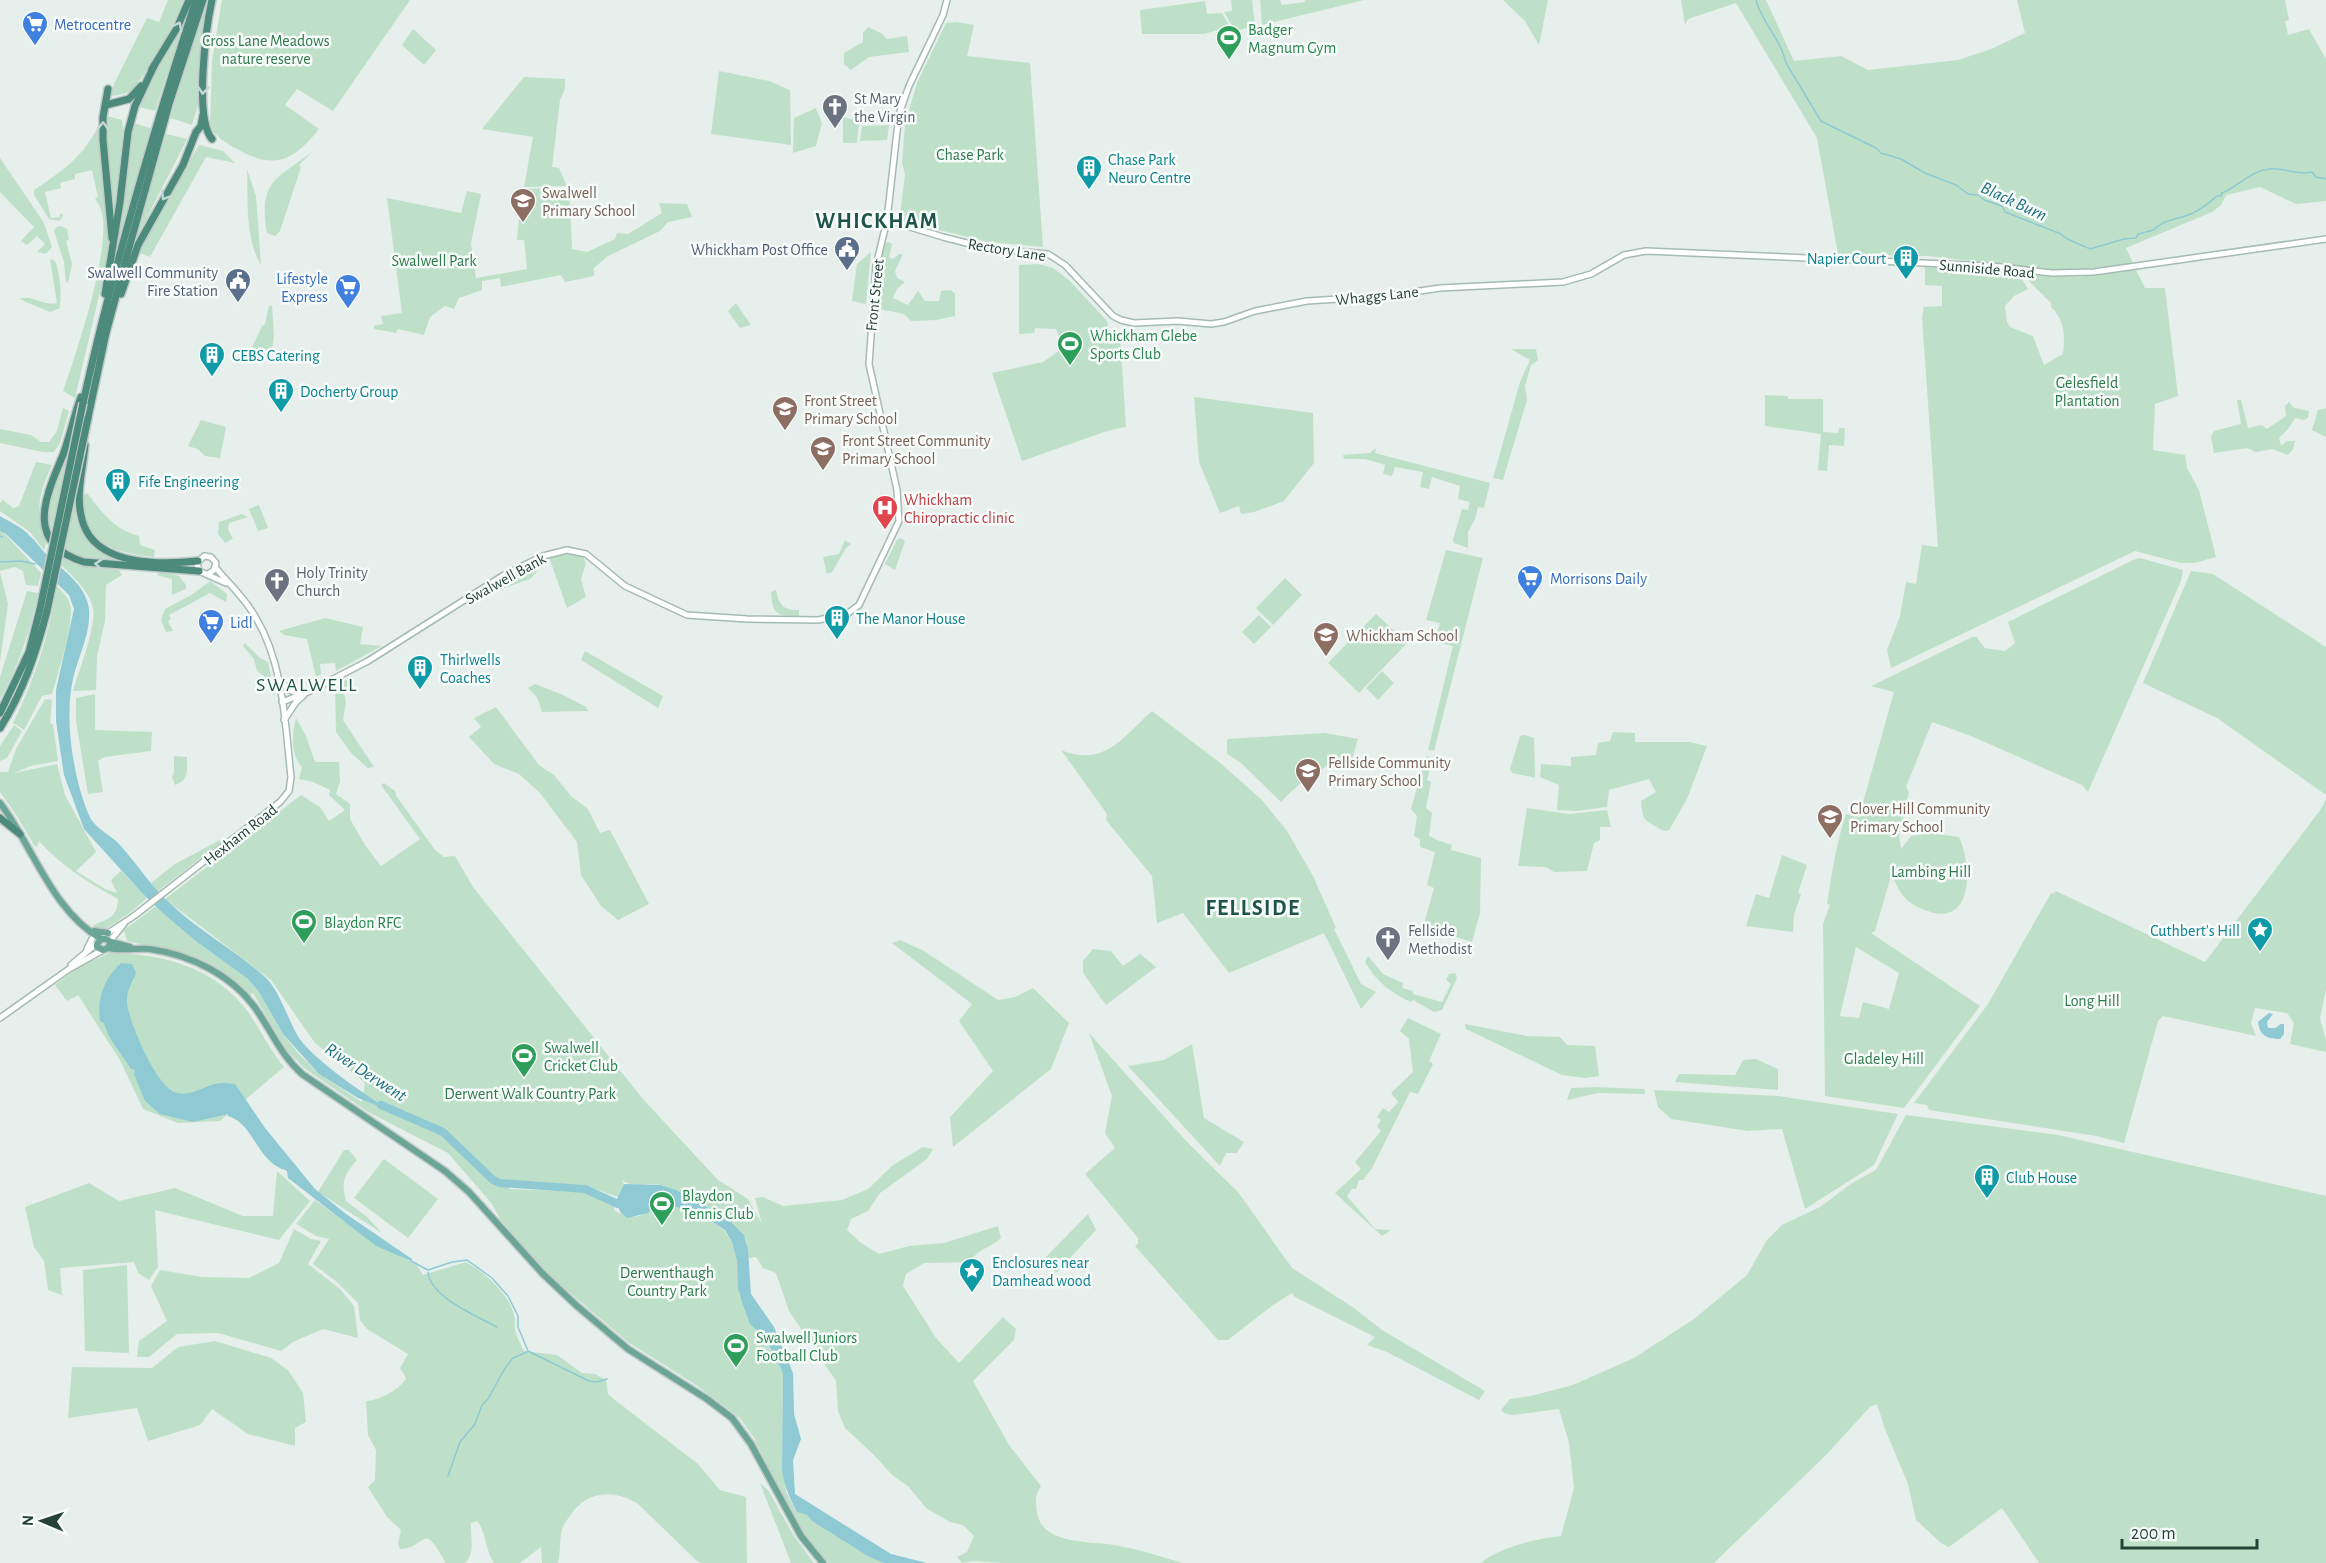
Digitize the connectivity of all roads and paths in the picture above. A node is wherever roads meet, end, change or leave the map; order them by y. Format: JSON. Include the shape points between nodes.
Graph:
{"nodes":[{"id":1,"x":189,"y":0,"type":"edge"},
{"id":2,"x":196,"y":0,"type":"edge"},
{"id":3,"x":203,"y":0,"type":"edge"},
{"id":4,"x":212,"y":0,"type":"edge"},
{"id":5,"x":947,"y":0,"type":"edge"},
{"id":6,"x":154,"y":66,"type":"junction"},
{"id":7,"x":108,"y":88,"type":"dead end"},
{"id":8,"x":106,"y":105,"type":"dead end"},
{"id":9,"x":203,"y":116,"type":"junction"},
{"id":10,"x":213,"y":139,"type":"dead end"},
{"id":11,"x":887,"y":220,"type":"junction"},
{"id":12,"x":2326,"y":239,"type":"edge"},
{"id":13,"x":1646,"y":251,"type":"joint"},
{"id":14,"x":111,"y":264,"type":"junction"},
{"id":15,"x":1107,"y":311,"type":"joint"},
{"id":16,"x":101,"y":325,"type":"junction"},
{"id":17,"x":106,"y":333,"type":"junction"},
{"id":18,"x":84,"y":403,"type":"junction"},
{"id":19,"x":87,"y":418,"type":"junction"},
{"id":20,"x":898,"y":527,"type":"joint"},
{"id":21,"x":198,"y":561,"type":"junction"},
{"id":22,"x":215,"y":567,"type":"junction"},
{"id":23,"x":199,"y":571,"type":"junction"},
{"id":24,"x":208,"y":574,"type":"junction"},
{"id":25,"x":228,"y":583,"type":"junction"},
{"id":26,"x":44,"y":610,"type":"junction"},
{"id":27,"x":279,"y":680,"type":"junction"},
{"id":28,"x":308,"y":692,"type":"junction"},
{"id":29,"x":300,"y":695,"type":"junction"},
{"id":30,"x":282,"y":702,"type":"junction"},
{"id":31,"x":1,"y":712,"type":"edge"},
{"id":32,"x":284,"y":720,"type":"junction"},
{"id":33,"x":1,"y":728,"type":"edge"},
{"id":34,"x":0,"y":803,"type":"edge"},
{"id":35,"x":0,"y":818,"type":"edge"},
{"id":36,"x":20,"y":834,"type":"junction"},
{"id":37,"x":76,"y":919,"type":"junction"},
{"id":38,"x":123,"y":925,"type":"junction"},
{"id":39,"x":100,"y":939,"type":"junction"},
{"id":40,"x":108,"y":945,"type":"junction"},
{"id":41,"x":130,"y":947,"type":"junction"},
{"id":42,"x":69,"y":969,"type":"junction"},
{"id":43,"x":0,"y":1018,"type":"edge"},
{"id":44,"x":823,"y":1563,"type":"edge"}],
"edges":[{"from":6,"to":1,"type":"highway","one_way":true},
{"from":2,"to":16,"type":"highway","via":[[162,104]]},
{"from":3,"to":17,"type":"highway","via":[[169,104]]},
{"from":4,"to":9,"type":"highway","one_way":true},
{"from":5,"to":11,"type":"main road","name":"Front Street","via":[[899,114]]},
{"from":6,"to":8,"type":"highway","via":[[135,94]]},
{"from":6,"to":14,"type":"highway","via":[[135,106],[128,132]]},
{"from":14,"to":7,"type":"highway","one_way":true,"via":[[103,141]]},
{"from":9,"to":10,"type":"highway"},
{"from":9,"to":17,"type":"highway","one_way":true,"via":[[183,165],[138,245]]},
{"from":11,"to":15,"type":"main road","name":"Rectory Lane","via":[[986,248],[1048,254],[1065,265]]},
{"from":11,"to":20,"type":"main road","name":"Front Street","via":[[876,266],[869,364],[897,490]]},
{"from":12,"to":13,"type":"main road","name":"Sunniside Road","via":[[2072,273]]},
{"from":13,"to":15,"type":"main road","name":"Whaggs Lane","via":[[1624,255],[1592,274],[1563,282],[1454,286],[1307,301],[1211,324],[1129,322]]},
{"from":14,"to":16,"type":"highway"},
{"from":16,"to":18,"type":"highway"},
{"from":17,"to":18,"type":"highway"},
{"from":18,"to":19,"type":"highway"},
{"from":23,"to":18,"type":"highway","one_way":true,"via":[[93,564],[72,558],[57,547],[44,516],[46,494]]},
{"from":18,"to":26,"type":"highway","bridge":true},
{"from":19,"to":21,"type":"highway","bridge":true,"via":[[80,507],[89,535],[110,553],[135,560]]},
{"from":19,"to":26,"type":"highway","bridge":true},
{"from":20,"to":28,"type":"main road","name":"Swalwell Bank","via":[[864,599],[854,610],[839,617],[802,621],[687,615],[625,586],[586,554],[567,550],[543,556],[504,575],[386,651]]},
{"from":21,"to":22,"type":"main road","via":[[210,556]]},
{"from":21,"to":23,"type":"main road"},
{"from":22,"to":24,"type":"main road"},
{"from":22,"to":25,"type":"main road","name":"Hexham Road"},
{"from":23,"to":24,"type":"main road"},
{"from":24,"to":25,"type":"main road","name":"Hexham Road"},
{"from":25,"to":27,"type":"main road","name":"Hexham Road","via":[[258,621]]},
{"from":26,"to":31,"type":"highway"},
{"from":26,"to":33,"type":"highway","via":[[30,669]]},
{"from":27,"to":29,"type":"main road"},
{"from":27,"to":30,"type":"main road","name":"Hexham Road"},
{"from":28,"to":29,"type":"main road","name":"Swalwell Bank"},
{"from":28,"to":32,"type":"main road"},
{"from":29,"to":30,"type":"main road","name":"Swalwell Bank"},
{"from":30,"to":32,"type":"main road","name":"Hexham Road"},
{"from":32,"to":38,"type":"main road","name":"Hexham Road","via":[[291,777],[287,794]]},
{"from":34,"to":36,"type":"main road"},
{"from":35,"to":36,"type":"highway"},
{"from":36,"to":37,"type":"main road","via":[[48,882]]},
{"from":37,"to":39,"type":"main road"},
{"from":37,"to":39,"type":"main road"},
{"from":38,"to":39,"type":"main road","name":"Hexham Road"},
{"from":38,"to":40,"type":"main road","name":"Hexham Road"},
{"from":38,"to":41,"type":"main road","via":[[121,939]]},
{"from":39,"to":40,"type":"main road"},
{"from":39,"to":40,"type":"main road","via":[[97,947]]},
{"from":39,"to":42,"type":"main road","name":"Hexham Road"},
{"from":40,"to":41,"type":"main road"},
{"from":40,"to":42,"type":"main road"},
{"from":41,"to":44,"type":"main road","via":[[188,959],[229,982],[253,1005],[282,1053],[302,1074],[445,1171],[577,1306],[628,1349],[732,1418],[752,1444],[801,1536]]},
{"from":42,"to":43,"type":"main road"}]}
